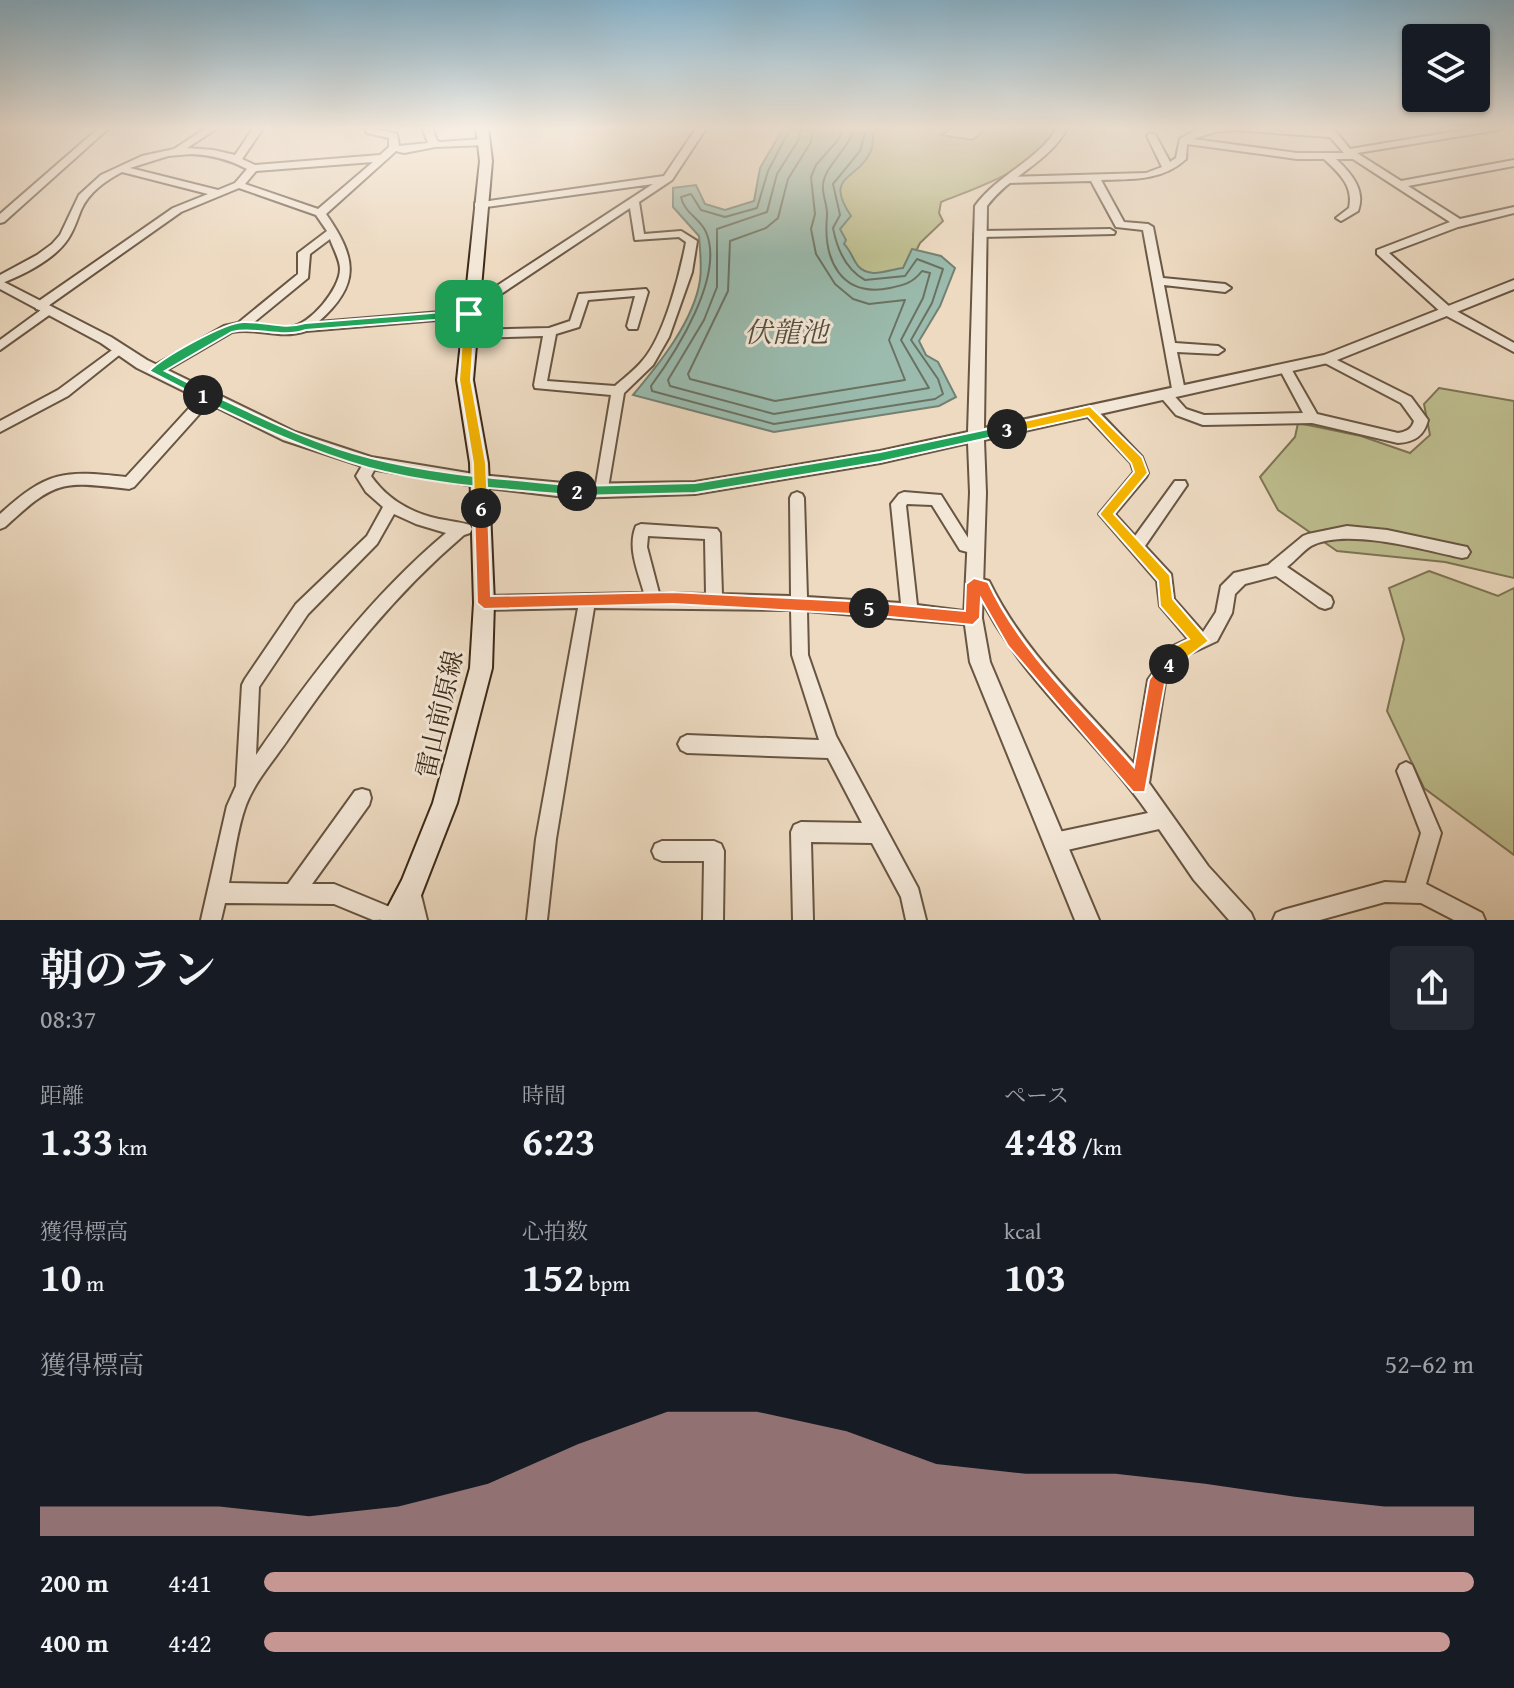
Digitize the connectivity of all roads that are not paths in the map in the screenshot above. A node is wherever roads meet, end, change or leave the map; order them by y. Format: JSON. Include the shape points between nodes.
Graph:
{"nodes":[{"id":1,"x":57,"y":170,"type":"edge"},
{"id":2,"x":121,"y":170,"type":"edge"},
{"id":3,"x":127,"y":170,"type":"edge"},
{"id":4,"x":251,"y":170,"type":"edge"},
{"id":5,"x":369,"y":170,"type":"edge"},
{"id":6,"x":485,"y":170,"type":"edge"},
{"id":7,"x":673,"y":170,"type":"edge"},
{"id":8,"x":1022,"y":170,"type":"edge"},
{"id":9,"x":1163,"y":170,"type":"edge"},
{"id":10,"x":1340,"y":170,"type":"edge"},
{"id":11,"x":1375,"y":170,"type":"edge"},
{"id":12,"x":1477,"y":170,"type":"edge"},
{"id":13,"x":668,"y":178,"type":"junction"},
{"id":14,"x":1095,"y":179,"type":"junction"},
{"id":15,"x":1007,"y":180,"type":"junction"},
{"id":16,"x":239,"y":185,"type":"junction"},
{"id":17,"x":1397,"y":185,"type":"junction"},
{"id":18,"x":218,"y":193,"type":"junction"},
{"id":19,"x":634,"y":201,"type":"junction"},
{"id":20,"x":479,"y":205,"type":"junction"},
{"id":21,"x":1514,"y":210,"type":"edge"},
{"id":22,"x":320,"y":213,"type":"junction"},
{"id":23,"x":1341,"y":218,"type":"dead end"},
{"id":24,"x":0,"y":220,"type":"edge"},
{"id":25,"x":1459,"y":224,"type":"junction"},
{"id":26,"x":333,"y":232,"type":"junction"},
{"id":27,"x":1110,"y":232,"type":"dead end"},
{"id":28,"x":979,"y":234,"type":"junction"},
{"id":29,"x":1158,"y":281,"type":"junction"},
{"id":30,"x":0,"y":282,"type":"edge"},
{"id":31,"x":1514,"y":284,"type":"edge"},
{"id":32,"x":1225,"y":288,"type":"dead end"},
{"id":33,"x":44,"y":308,"type":"junction"},
{"id":34,"x":1447,"y":311,"type":"junction"},
{"id":35,"x":470,"y":312,"type":"junction"},
{"id":36,"x":242,"y":326,"type":"junction"},
{"id":37,"x":633,"y":326,"type":"dead end"},
{"id":38,"x":305,"y":327,"type":"junction"},
{"id":39,"x":550,"y":332,"type":"junction"},
{"id":40,"x":468,"y":334,"type":"junction"},
{"id":41,"x":0,"y":346,"type":"edge"},
{"id":42,"x":1170,"y":347,"type":"junction"},
{"id":43,"x":1514,"y":347,"type":"edge"},
{"id":44,"x":119,"y":349,"type":"junction"},
{"id":45,"x":1218,"y":350,"type":"dead end"},
{"id":46,"x":1327,"y":359,"type":"junction"},
{"id":47,"x":1285,"y":368,"type":"junction"},
{"id":48,"x":155,"y":371,"type":"junction"},
{"id":49,"x":618,"y":391,"type":"junction"},
{"id":50,"x":1172,"y":393,"type":"junction"},
{"id":51,"x":207,"y":397,"type":"junction"},
{"id":52,"x":1090,"y":411,"type":"junction"},
{"id":53,"x":1312,"y":418,"type":"junction"},
{"id":54,"x":0,"y":427,"type":"edge"},
{"id":55,"x":976,"y":436,"type":"junction"},
{"id":56,"x":371,"y":463,"type":"junction"},
{"id":57,"x":480,"y":481,"type":"junction"},
{"id":58,"x":1180,"y":485,"type":"dead end"},
{"id":59,"x":602,"y":490,"type":"junction"},
{"id":60,"x":797,"y":498,"type":"dead end"},
{"id":61,"x":390,"y":508,"type":"junction"},
{"id":62,"x":0,"y":523,"type":"edge"},
{"id":63,"x":461,"y":529,"type":"junction"},
{"id":64,"x":482,"y":531,"type":"junction"},
{"id":65,"x":1136,"y":547,"type":"junction"},
{"id":66,"x":975,"y":548,"type":"junction"},
{"id":67,"x":1462,"y":552,"type":"dead end"},
{"id":68,"x":1275,"y":567,"type":"junction"},
{"id":69,"x":974,"y":584,"type":"junction"},
{"id":70,"x":653,"y":599,"type":"junction"},
{"id":71,"x":587,"y":600,"type":"junction"},
{"id":72,"x":714,"y":600,"type":"junction"},
{"id":73,"x":1325,"y":602,"type":"dead end"},
{"id":74,"x":484,"y":603,"type":"junction"},
{"id":75,"x":798,"y":604,"type":"junction"},
{"id":76,"x":910,"y":611,"type":"junction"},
{"id":77,"x":973,"y":618,"type":"junction"},
{"id":78,"x":1201,"y":641,"type":"junction"},
{"id":79,"x":687,"y":744,"type":"dead end"},
{"id":80,"x":833,"y":749,"type":"junction"},
{"id":81,"x":1406,"y":771,"type":"dead end"},
{"id":82,"x":1139,"y":786,"type":"junction"},
{"id":83,"x":245,"y":787,"type":"junction"},
{"id":84,"x":362,"y":798,"type":"dead end"},
{"id":85,"x":1162,"y":819,"type":"junction"},
{"id":86,"x":879,"y":833,"type":"junction"},
{"id":87,"x":1054,"y":843,"type":"junction"},
{"id":88,"x":662,"y":851,"type":"dead end"},
{"id":89,"x":411,"y":889,"type":"junction"},
{"id":90,"x":216,"y":893,"type":"junction"},
{"id":91,"x":1413,"y":893,"type":"junction"},
{"id":92,"x":293,"y":894,"type":"junction"},
{"id":93,"x":211,"y":920,"type":"edge"},
{"id":94,"x":394,"y":920,"type":"edge"},
{"id":95,"x":417,"y":920,"type":"edge"},
{"id":96,"x":537,"y":920,"type":"edge"},
{"id":97,"x":713,"y":920,"type":"edge"},
{"id":98,"x":803,"y":920,"type":"edge"},
{"id":99,"x":916,"y":920,"type":"edge"},
{"id":100,"x":1087,"y":920,"type":"edge"},
{"id":101,"x":1244,"y":920,"type":"edge"},
{"id":102,"x":1283,"y":920,"type":"edge"},
{"id":103,"x":1475,"y":920,"type":"edge"}],
"edges":[{"from":1,"to":24,"type":"street"},
{"from":2,"to":30,"type":"street","via":[[79,201],[63,239]]},
{"from":3,"to":18,"type":"street"},
{"from":4,"to":16,"type":"street"},
{"from":5,"to":22,"type":"street"},
{"from":6,"to":20,"type":"main road","name":"雷山前原線"},
{"from":7,"to":13,"type":"street"},
{"from":8,"to":15,"type":"street"},
{"from":9,"to":14,"type":"street"},
{"from":10,"to":23,"type":"street","via":[[1356,196],[1354,209]]},
{"from":11,"to":17,"type":"street"},
{"from":12,"to":17,"type":"street"},
{"from":13,"to":19,"type":"street"},
{"from":13,"to":20,"type":"street"},
{"from":14,"to":15,"type":"street"},
{"from":14,"to":29,"type":"street","via":[[1120,225],[1148,227]]},
{"from":15,"to":28,"type":"street","via":[[981,206]]},
{"from":16,"to":18,"type":"street"},
{"from":16,"to":22,"type":"street"},
{"from":17,"to":25,"type":"street"},
{"from":18,"to":33,"type":"street","via":[[177,210]]},
{"from":19,"to":35,"type":"street"},
{"from":19,"to":49,"type":"street","via":[[639,238],[681,234],[692,241],[663,337],[649,362]]},
{"from":20,"to":35,"type":"main road","name":"雷山前原線"},
{"from":21,"to":25,"type":"street"},
{"from":22,"to":26,"type":"street"},
{"from":25,"to":34,"type":"street","via":[[1381,252]]},
{"from":26,"to":36,"type":"street","via":[[304,253],[304,275]]},
{"from":26,"to":38,"type":"street","via":[[346,268],[340,289]]},
{"from":27,"to":28,"type":"street"},
{"from":28,"to":55,"type":"street"},
{"from":29,"to":32,"type":"street"},
{"from":29,"to":42,"type":"street"},
{"from":30,"to":33,"type":"street"},
{"from":31,"to":34,"type":"street"},
{"from":33,"to":41,"type":"street"},
{"from":33,"to":44,"type":"street"},
{"from":34,"to":43,"type":"street"},
{"from":34,"to":46,"type":"street"},
{"from":35,"to":38,"type":"street"},
{"from":35,"to":40,"type":"main road","name":"雷山前原線"},
{"from":36,"to":38,"type":"street","via":[[289,332]]},
{"from":36,"to":48,"type":"street"},
{"from":37,"to":39,"type":"street","via":[[642,292],[583,297],[575,324]]},
{"from":39,"to":40,"type":"street"},
{"from":39,"to":49,"type":"street","via":[[540,385]]},
{"from":40,"to":57,"type":"main road","name":"雷山前原線","via":[[465,380]]},
{"from":42,"to":45,"type":"street"},
{"from":42,"to":50,"type":"street"},
{"from":44,"to":48,"type":"street"},
{"from":44,"to":54,"type":"street","via":[[63,393]]},
{"from":46,"to":47,"type":"street"},
{"from":46,"to":53,"type":"street","via":[[1412,405],[1420,424],[1414,434],[1398,438]]},
{"from":47,"to":50,"type":"street"},
{"from":47,"to":53,"type":"street"},
{"from":48,"to":51,"type":"street"},
{"from":49,"to":59,"type":"street"},
{"from":50,"to":52,"type":"street"},
{"from":50,"to":53,"type":"street","via":[[1181,412],[1203,420]]},
{"from":51,"to":56,"type":"street","via":[[289,436]]},
{"from":51,"to":62,"type":"street","via":[[129,483],[77,477],[50,481]]},
{"from":52,"to":55,"type":"street"},
{"from":52,"to":65,"type":"street","via":[[1137,461],[1141,473],[1106,514]]},
{"from":55,"to":59,"type":"street","via":[[695,488]]},
{"from":55,"to":66,"type":"street"},
{"from":56,"to":57,"type":"street"},
{"from":56,"to":61,"type":"street","via":[[363,476]]},
{"from":57,"to":59,"type":"street"},
{"from":57,"to":64,"type":"main road","name":"雷山前原線"},
{"from":58,"to":65,"type":"street"},
{"from":60,"to":75,"type":"street"},
{"from":61,"to":63,"type":"street"},
{"from":61,"to":83,"type":"street","via":[[372,540],[302,609],[251,685]]},
{"from":63,"to":64,"type":"street"},
{"from":63,"to":83,"type":"street","via":[[416,564],[353,634]]},
{"from":64,"to":74,"type":"main road","name":"雷山前原線"},
{"from":65,"to":78,"type":"street","via":[[1165,579],[1166,601]]},
{"from":66,"to":69,"type":"street"},
{"from":66,"to":76,"type":"street","via":[[965,546],[936,499],[904,498],[898,504]]},
{"from":67,"to":68,"type":"street","via":[[1347,532],[1308,540]]},
{"from":68,"to":73,"type":"street"},
{"from":68,"to":78,"type":"street","via":[[1240,578],[1227,591],[1224,613],[1211,636]]},
{"from":69,"to":77,"type":"street"},
{"from":69,"to":82,"type":"street","via":[[983,586],[1013,641]]},
{"from":70,"to":71,"type":"street"},
{"from":70,"to":72,"type":"street"},
{"from":70,"to":72,"type":"street","via":[[639,547],[641,530],[712,533]]},
{"from":71,"to":74,"type":"street"},
{"from":71,"to":96,"type":"street"},
{"from":72,"to":75,"type":"street"},
{"from":74,"to":89,"type":"main road","name":"雷山前原線","via":[[481,668],[466,727],[445,803]]},
{"from":75,"to":76,"type":"street"},
{"from":75,"to":80,"type":"street","via":[[800,655]]},
{"from":76,"to":77,"type":"street"},
{"from":77,"to":87,"type":"street","via":[[980,662]]},
{"from":78,"to":82,"type":"street","via":[[1177,652],[1157,680]]},
{"from":79,"to":80,"type":"street"},
{"from":80,"to":86,"type":"street"},
{"from":81,"to":91,"type":"street","via":[[1431,833]]},
{"from":82,"to":85,"type":"street"},
{"from":83,"to":90,"type":"street"},
{"from":84,"to":92,"type":"street"},
{"from":85,"to":87,"type":"street"},
{"from":85,"to":101,"type":"street"},
{"from":86,"to":98,"type":"street","via":[[801,832]]},
{"from":86,"to":99,"type":"street","via":[[911,895]]},
{"from":87,"to":100,"type":"street"},
{"from":88,"to":97,"type":"street","via":[[714,851]]},
{"from":89,"to":94,"type":"main road","name":"雷山前原線"},
{"from":89,"to":95,"type":"street"},
{"from":90,"to":92,"type":"street"},
{"from":90,"to":93,"type":"street"},
{"from":91,"to":102,"type":"street","via":[[1385,892]]},
{"from":91,"to":103,"type":"street"},
{"from":92,"to":94,"type":"street","via":[[334,894]]}]}
